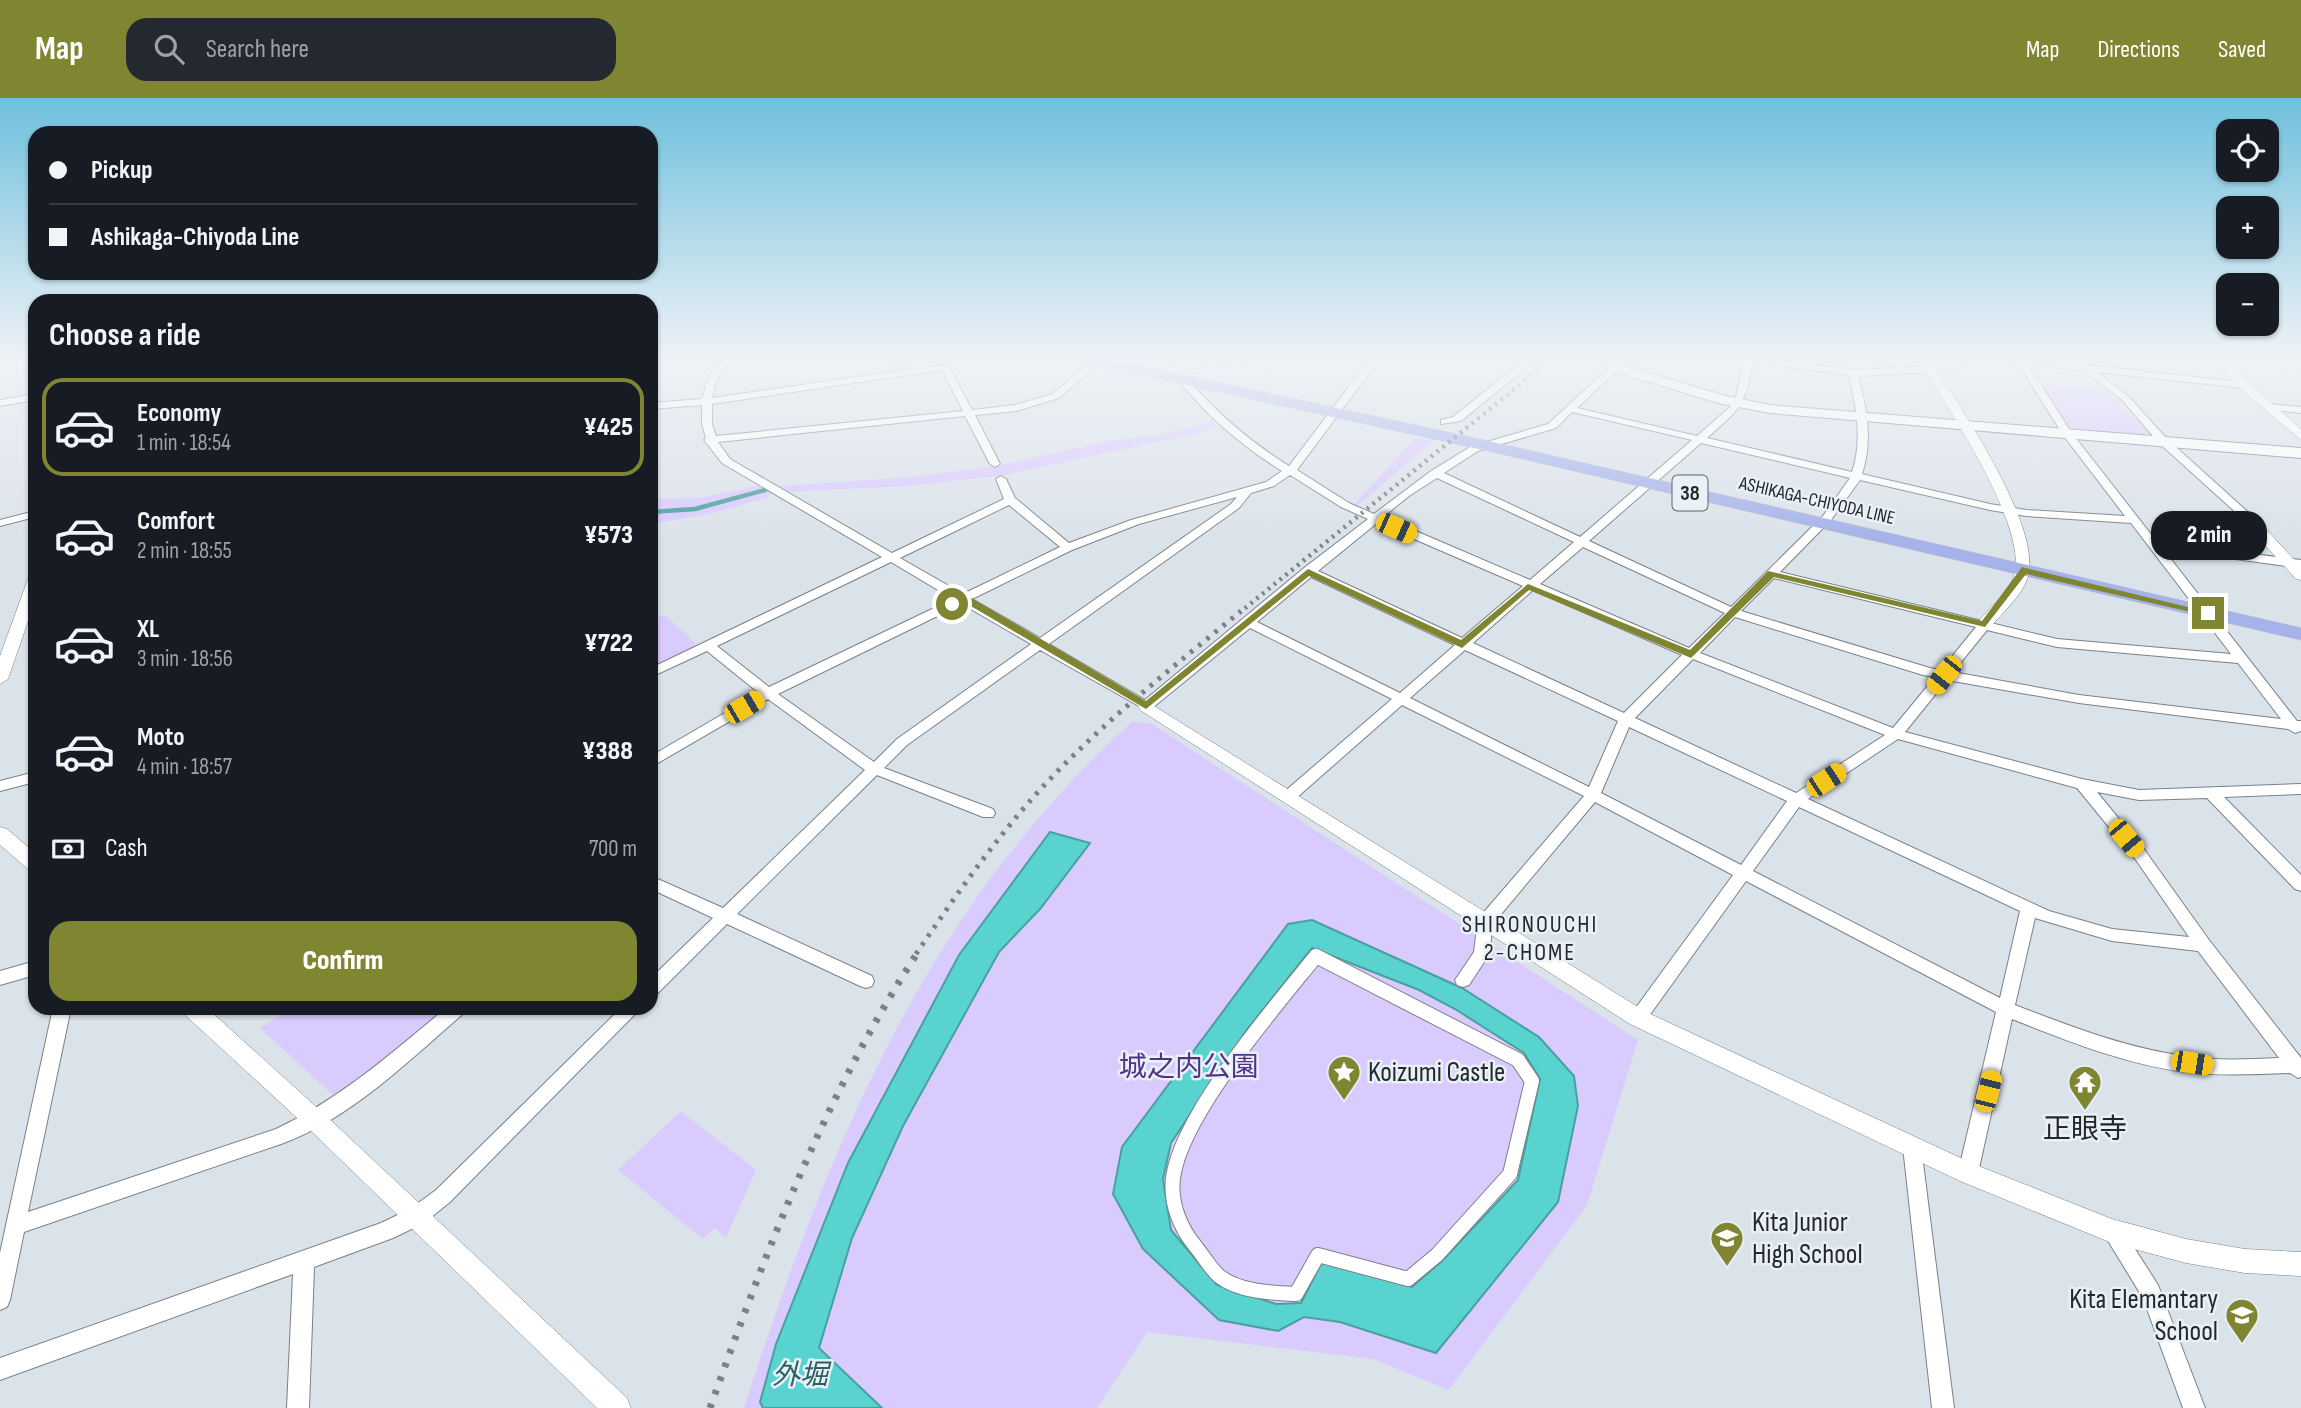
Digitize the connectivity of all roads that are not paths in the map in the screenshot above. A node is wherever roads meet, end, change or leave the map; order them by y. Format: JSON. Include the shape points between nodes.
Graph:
{"nodes":[{"id":1,"x":706,"y":417,"type":"edge"},
{"id":2,"x":945,"y":417,"type":"edge"},
{"id":3,"x":969,"y":417,"type":"edge"},
{"id":4,"x":1217,"y":417,"type":"edge"},
{"id":5,"x":1331,"y":417,"type":"edge"},
{"id":6,"x":1358,"y":417,"type":"edge"},
{"id":7,"x":1459,"y":417,"type":"edge"},
{"id":8,"x":1561,"y":417,"type":"edge"},
{"id":9,"x":1605,"y":417,"type":"edge"},
{"id":10,"x":1723,"y":417,"type":"edge"},
{"id":11,"x":1863,"y":417,"type":"edge"},
{"id":12,"x":1865,"y":417,"type":"edge"},
{"id":13,"x":1957,"y":417,"type":"edge"},
{"id":14,"x":2057,"y":417,"type":"edge"},
{"id":15,"x":2142,"y":417,"type":"edge"},
{"id":16,"x":2280,"y":417,"type":"edge"},
{"id":17,"x":1445,"y":422,"type":"dead end"},
{"id":18,"x":1962,"y":425,"type":"junction"},
{"id":19,"x":2067,"y":433,"type":"junction"},
{"id":20,"x":2301,"y":436,"type":"edge"},
{"id":21,"x":709,"y":439,"type":"junction"},
{"id":22,"x":1698,"y":439,"type":"junction"},
{"id":23,"x":2163,"y":441,"type":"junction"},
{"id":24,"x":1484,"y":445,"type":"junction"},
{"id":25,"x":2301,"y":453,"type":"edge"},
{"id":26,"x":995,"y":464,"type":"dead end"},
{"id":27,"x":1290,"y":472,"type":"junction"},
{"id":28,"x":1435,"y":474,"type":"junction"},
{"id":29,"x":1856,"y":476,"type":"junction"},
{"id":30,"x":1001,"y":478,"type":"dead end"},
{"id":31,"x":1647,"y":483,"type":"junction"},
{"id":32,"x":1246,"y":492,"type":"junction"},
{"id":33,"x":1010,"y":500,"type":"junction"},
{"id":34,"x":2009,"y":510,"type":"junction"},
{"id":35,"x":28,"y":516,"type":"edge"},
{"id":36,"x":2246,"y":516,"type":"joint"},
{"id":37,"x":1374,"y":519,"type":"junction"},
{"id":38,"x":2135,"y":520,"type":"junction"},
{"id":39,"x":0,"y":523,"type":"edge"},
{"id":40,"x":1821,"y":523,"type":"junction"},
{"id":41,"x":1579,"y":542,"type":"junction"},
{"id":42,"x":2156,"y":545,"type":"junction"},
{"id":43,"x":1068,"y":548,"type":"junction"},
{"id":44,"x":892,"y":556,"type":"junction"},
{"id":45,"x":2295,"y":564,"type":"edge"},
{"id":46,"x":2022,"y":570,"type":"junction"},
{"id":47,"x":1308,"y":572,"type":"junction"},
{"id":48,"x":1772,"y":573,"type":"junction"},
{"id":49,"x":2301,"y":576,"type":"edge"},
{"id":50,"x":1528,"y":586,"type":"junction"},
{"id":51,"x":964,"y":598,"type":"junction"},
{"id":52,"x":28,"y":599,"type":"edge"},
{"id":53,"x":1732,"y":612,"type":"junction"},
{"id":54,"x":2208,"y":613,"type":"junction"},
{"id":55,"x":1248,"y":622,"type":"junction"},
{"id":56,"x":1985,"y":624,"type":"junction"},
{"id":57,"x":2301,"y":634,"type":"edge"},
{"id":58,"x":1043,"y":644,"type":"junction"},
{"id":59,"x":1462,"y":645,"type":"junction"},
{"id":60,"x":709,"y":646,"type":"junction"},
{"id":61,"x":1691,"y":654,"type":"junction"},
{"id":62,"x":2243,"y":659,"type":"junction"},
{"id":63,"x":658,"y":670,"type":"edge"},
{"id":64,"x":1944,"y":675,"type":"junction"},
{"id":65,"x":0,"y":679,"type":"edge"},
{"id":66,"x":768,"y":693,"type":"junction"},
{"id":67,"x":1399,"y":700,"type":"junction"},
{"id":68,"x":1146,"y":706,"type":"junction"},
{"id":69,"x":1625,"y":720,"type":"junction"},
{"id":70,"x":2298,"y":729,"type":"edge"},
{"id":71,"x":1896,"y":734,"type":"junction"},
{"id":72,"x":658,"y":758,"type":"edge"},
{"id":73,"x":874,"y":769,"type":"junction"},
{"id":74,"x":28,"y":779,"type":"edge"},
{"id":75,"x":2082,"y":784,"type":"junction"},
{"id":76,"x":0,"y":786,"type":"edge"},
{"id":77,"x":2301,"y":789,"type":"edge"},
{"id":78,"x":2211,"y":793,"type":"junction"},
{"id":79,"x":1593,"y":795,"type":"junction"},
{"id":80,"x":1289,"y":796,"type":"junction"},
{"id":81,"x":1795,"y":801,"type":"junction"},
{"id":82,"x":988,"y":813,"type":"dead end"},
{"id":83,"x":0,"y":834,"type":"edge"},
{"id":84,"x":28,"y":858,"type":"edge"},
{"id":85,"x":1741,"y":874,"type":"junction"},
{"id":86,"x":658,"y":885,"type":"edge"},
{"id":87,"x":2301,"y":885,"type":"edge"},
{"id":88,"x":2029,"y":908,"type":"junction"},
{"id":89,"x":724,"y":917,"type":"junction"},
{"id":90,"x":1484,"y":923,"type":"junction"},
{"id":91,"x":2203,"y":945,"type":"junction"},
{"id":92,"x":28,"y":970,"type":"edge"},
{"id":93,"x":0,"y":978,"type":"edge"},
{"id":94,"x":1463,"y":980,"type":"dead end"},
{"id":95,"x":866,"y":981,"type":"dead end"},
{"id":96,"x":658,"y":982,"type":"edge"},
{"id":97,"x":2008,"y":1010,"type":"junction"},
{"id":98,"x":60,"y":1015,"type":"edge"},
{"id":99,"x":200,"y":1015,"type":"edge"},
{"id":100,"x":449,"y":1015,"type":"edge"},
{"id":101,"x":625,"y":1015,"type":"edge"},
{"id":102,"x":1438,"y":1017,"type":"joint"},
{"id":103,"x":1638,"y":1018,"type":"junction"},
{"id":104,"x":2299,"y":1068,"type":"edge"},
{"id":105,"x":316,"y":1121,"type":"junction"},
{"id":106,"x":1912,"y":1147,"type":"junction"},
{"id":107,"x":1968,"y":1173,"type":"junction"},
{"id":108,"x":417,"y":1216,"type":"junction"},
{"id":109,"x":15,"y":1226,"type":"junction"},
{"id":110,"x":2112,"y":1231,"type":"junction"},
{"id":111,"x":304,"y":1259,"type":"junction"},
{"id":112,"x":2301,"y":1264,"type":"edge"},
{"id":113,"x":0,"y":1300,"type":"edge"},
{"id":114,"x":0,"y":1369,"type":"edge"},
{"id":115,"x":298,"y":1408,"type":"edge"},
{"id":116,"x":617,"y":1408,"type":"edge"},
{"id":117,"x":1943,"y":1408,"type":"edge"},
{"id":118,"x":2194,"y":1408,"type":"edge"}],
"edges":[{"from":1,"to":21,"type":"street"},
{"from":2,"to":21,"type":"street"},
{"from":3,"to":26,"type":"street"},
{"from":4,"to":27,"type":"street"},
{"from":5,"to":27,"type":"street"},
{"from":6,"to":24,"type":"main road","name":"ASHIKAGA-CHIYODA LINE","number":"38"},
{"from":7,"to":17,"type":"street"},
{"from":8,"to":24,"type":"street","via":[[1548,428]]},
{"from":9,"to":22,"type":"street"},
{"from":10,"to":22,"type":"street"},
{"from":11,"to":29,"type":"street"},
{"from":12,"to":18,"type":"main road"},
{"from":13,"to":18,"type":"street"},
{"from":14,"to":19,"type":"street"},
{"from":15,"to":23,"type":"street"},
{"from":16,"to":20,"type":"street"},
{"from":18,"to":19,"type":"main road"},
{"from":18,"to":34,"type":"street"},
{"from":19,"to":23,"type":"main road"},
{"from":19,"to":38,"type":"street"},
{"from":21,"to":44,"type":"street","via":[[739,470]]},
{"from":22,"to":29,"type":"street"},
{"from":22,"to":31,"type":"street"},
{"from":23,"to":25,"type":"main road"},
{"from":23,"to":36,"type":"street"},
{"from":24,"to":28,"type":"street"},
{"from":24,"to":31,"type":"main road","name":"ASHIKAGA-CHIYODA LINE","number":"38"},
{"from":27,"to":32,"type":"street"},
{"from":27,"to":37,"type":"street"},
{"from":28,"to":37,"type":"street"},
{"from":28,"to":41,"type":"street"},
{"from":29,"to":34,"type":"street"},
{"from":29,"to":40,"type":"street"},
{"from":30,"to":33,"type":"street"},
{"from":31,"to":40,"type":"main road","name":"ASHIKAGA-CHIYODA LINE","number":"38"},
{"from":31,"to":41,"type":"street"},
{"from":32,"to":43,"type":"street","via":[[1135,522]]},
{"from":32,"to":58,"type":"street","via":[[1235,506]]},
{"from":33,"to":43,"type":"street"},
{"from":33,"to":44,"type":"street"},
{"from":34,"to":38,"type":"street"},
{"from":34,"to":46,"type":"street"},
{"from":35,"to":39,"type":"street"},
{"from":36,"to":45,"type":"street"},
{"from":37,"to":47,"type":"street"},
{"from":37,"to":50,"type":"street"},
{"from":38,"to":42,"type":"street"},
{"from":40,"to":46,"type":"main road","name":"ASHIKAGA-CHIYODA LINE","number":"38"},
{"from":40,"to":48,"type":"street"},
{"from":41,"to":50,"type":"street"},
{"from":41,"to":53,"type":"street"},
{"from":42,"to":45,"type":"street"},
{"from":42,"to":54,"type":"street"},
{"from":43,"to":51,"type":"street"},
{"from":44,"to":51,"type":"street"},
{"from":44,"to":60,"type":"street"},
{"from":45,"to":49,"type":"street"},
{"from":46,"to":54,"type":"main road","name":"ASHIKAGA-CHIYODA LINE","number":"38"},
{"from":46,"to":56,"type":"street"},
{"from":47,"to":55,"type":"street"},
{"from":47,"to":59,"type":"street"},
{"from":48,"to":53,"type":"street"},
{"from":48,"to":56,"type":"street"},
{"from":50,"to":59,"type":"street"},
{"from":50,"to":61,"type":"street"},
{"from":51,"to":58,"type":"street"},
{"from":51,"to":66,"type":"street"},
{"from":52,"to":65,"type":"street"},
{"from":53,"to":61,"type":"street"},
{"from":53,"to":64,"type":"street"},
{"from":54,"to":57,"type":"main road","name":"ASHIKAGA-CHIYODA LINE","number":"38"},
{"from":54,"to":62,"type":"street"},
{"from":55,"to":67,"type":"street"},
{"from":55,"to":68,"type":"street"},
{"from":56,"to":62,"type":"street","via":[[2057,643]]},
{"from":56,"to":64,"type":"street"},
{"from":58,"to":68,"type":"street"},
{"from":58,"to":73,"type":"street","via":[[918,730]]},
{"from":59,"to":67,"type":"street"},
{"from":59,"to":69,"type":"street"},
{"from":60,"to":63,"type":"street"},
{"from":60,"to":66,"type":"street"},
{"from":61,"to":69,"type":"street"},
{"from":61,"to":71,"type":"street"},
{"from":62,"to":70,"type":"street"},
{"from":64,"to":70,"type":"street"},
{"from":64,"to":71,"type":"street"},
{"from":66,"to":72,"type":"street"},
{"from":66,"to":73,"type":"street"},
{"from":67,"to":79,"type":"street"},
{"from":67,"to":80,"type":"street"},
{"from":68,"to":80,"type":"street"},
{"from":69,"to":79,"type":"street"},
{"from":69,"to":81,"type":"street"},
{"from":71,"to":75,"type":"street"},
{"from":71,"to":81,"type":"street"},
{"from":73,"to":82,"type":"street"},
{"from":73,"to":89,"type":"street"},
{"from":74,"to":76,"type":"street"},
{"from":75,"to":78,"type":"street","via":[[2139,796]]},
{"from":75,"to":91,"type":"street","via":[[2141,856]]},
{"from":77,"to":78,"type":"street"},
{"from":78,"to":87,"type":"street"},
{"from":79,"to":85,"type":"street"},
{"from":79,"to":90,"type":"street"},
{"from":80,"to":90,"type":"street"},
{"from":81,"to":85,"type":"street"},
{"from":81,"to":88,"type":"street"},
{"from":83,"to":84,"type":"street"},
{"from":85,"to":97,"type":"street"},
{"from":85,"to":103,"type":"street"},
{"from":86,"to":89,"type":"street"},
{"from":88,"to":91,"type":"street","via":[[2112,935]]},
{"from":88,"to":97,"type":"street"},
{"from":89,"to":95,"type":"street","via":[[737,919]]},
{"from":89,"to":96,"type":"street"},
{"from":90,"to":94,"type":"street","via":[[1482,953]]},
{"from":90,"to":103,"type":"street"},
{"from":91,"to":104,"type":"street"},
{"from":92,"to":93,"type":"street"},
{"from":97,"to":104,"type":"street","via":[[2140,1055],[2218,1067]]},
{"from":97,"to":107,"type":"street"},
{"from":98,"to":109,"type":"street"},
{"from":99,"to":105,"type":"street"},
{"from":100,"to":105,"type":"street"},
{"from":101,"to":108,"type":"street","via":[[443,1196]]},
{"from":102,"to":102,"type":"street","via":[[1518,1060],[1532,1081],[1510,1174],[1437,1255],[1408,1279],[1318,1255],[1296,1294],[1222,1279],[1177,1220],[1173,1177],[1182,1145],[1252,1035],[1316,956]]},
{"from":103,"to":106,"type":"street"},
{"from":105,"to":108,"type":"street"},
{"from":105,"to":109,"type":"street"},
{"from":106,"to":107,"type":"street"},
{"from":106,"to":117,"type":"street"},
{"from":107,"to":110,"type":"street"},
{"from":108,"to":111,"type":"street"},
{"from":108,"to":116,"type":"street"},
{"from":109,"to":113,"type":"street"},
{"from":110,"to":112,"type":"street","via":[[2198,1254]]},
{"from":110,"to":118,"type":"street","via":[[2151,1292]]},
{"from":111,"to":114,"type":"street"},
{"from":111,"to":115,"type":"street"}]}
